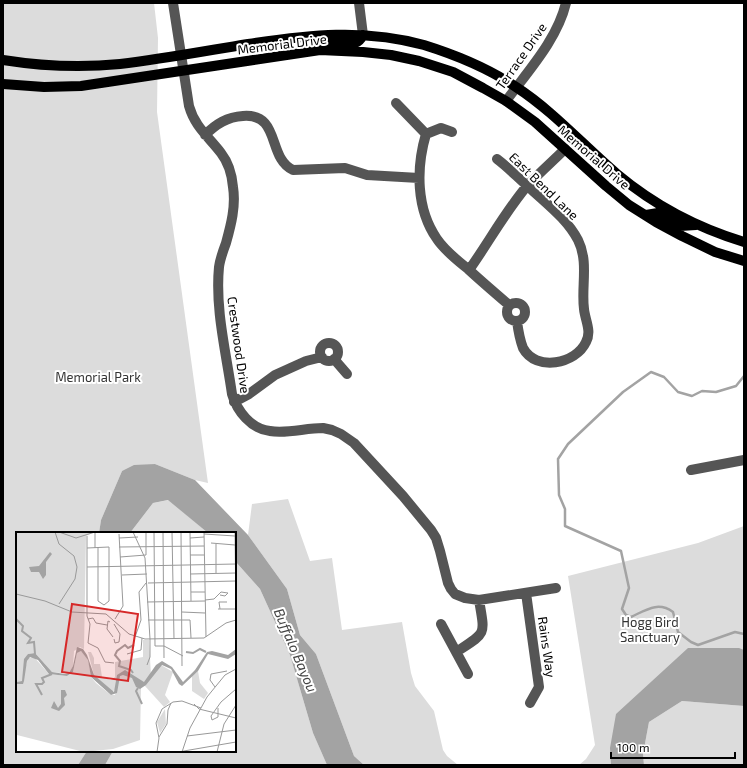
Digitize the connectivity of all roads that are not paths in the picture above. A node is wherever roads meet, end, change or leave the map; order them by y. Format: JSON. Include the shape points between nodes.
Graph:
{"nodes":[{"id":1,"x":173,"y":3,"type":"edge"},
{"id":2,"x":359,"y":3,"type":"edge"},
{"id":3,"x":566,"y":3,"type":"edge"},
{"id":4,"x":363,"y":35,"type":"junction"},
{"id":5,"x":320,"y":50,"type":"junction"},
{"id":6,"x":181,"y":55,"type":"junction"},
{"id":7,"x":458,"y":57,"type":"junction"},
{"id":8,"x":3,"y":60,"type":"edge"},
{"id":9,"x":184,"y":71,"type":"junction"},
{"id":10,"x":452,"y":72,"type":"junction"},
{"id":11,"x":3,"y":84,"type":"edge"},
{"id":12,"x":516,"y":87,"type":"junction"},
{"id":13,"x":506,"y":101,"type":"junction"},
{"id":14,"x":396,"y":103,"type":"dead end"},
{"id":15,"x":452,"y":132,"type":"dead end"},
{"id":16,"x":426,"y":134,"type":"junction"},
{"id":17,"x":205,"y":135,"type":"junction"},
{"id":18,"x":576,"y":136,"type":"junction"},
{"id":19,"x":565,"y":149,"type":"junction"},
{"id":20,"x":497,"y":159,"type":"dead end"},
{"id":21,"x":420,"y":178,"type":"junction"},
{"id":22,"x":527,"y":186,"type":"junction"},
{"id":23,"x":646,"y":216,"type":"junction"},
{"id":24,"x":696,"y":224,"type":"junction"},
{"id":25,"x":744,"y":242,"type":"edge"},
{"id":26,"x":744,"y":261,"type":"edge"},
{"id":27,"x":469,"y":270,"type":"junction"},
{"id":28,"x":509,"y":305,"type":"junction"},
{"id":29,"x":517,"y":321,"type":"junction"},
{"id":30,"x":322,"y":357,"type":"junction"},
{"id":31,"x":334,"y":359,"type":"junction"},
{"id":32,"x":347,"y":374,"type":"dead end"},
{"id":33,"x":234,"y":402,"type":"junction"},
{"id":34,"x":744,"y":460,"type":"edge"},
{"id":35,"x":691,"y":470,"type":"dead end"},
{"id":36,"x":556,"y":588,"type":"dead end"},
{"id":37,"x":526,"y":593,"type":"junction"},
{"id":38,"x":479,"y":600,"type":"junction"},
{"id":39,"x":441,"y":624,"type":"dead end"},
{"id":40,"x":456,"y":652,"type":"junction"},
{"id":41,"x":468,"y":674,"type":"dead end"},
{"id":42,"x":530,"y":703,"type":"dead end"}],
"edges":[{"from":1,"to":6,"type":"street","name":"Crestwood Drive"},
{"from":2,"to":4,"type":"street"},
{"from":3,"to":12,"type":"street","name":"Terrace Drive","via":[[558,25],[542,53]]},
{"from":4,"to":5,"type":"main road","via":[[355,44],[330,44]]},
{"from":4,"to":6,"type":"main road","name":"Memorial Drive","via":[[298,36]]},
{"from":4,"to":7,"type":"main road","name":"Memorial Drive","via":[[422,45]]},
{"from":5,"to":9,"type":"main road","name":"Memorial Drive"},
{"from":5,"to":10,"type":"main road","name":"Memorial Drive","via":[[391,55]]},
{"from":6,"to":8,"type":"main road","name":"Memorial Drive","via":[[119,64],[80,66]]},
{"from":6,"to":9,"type":"street","name":"Crestwood Drive"},
{"from":7,"to":10,"type":"main road"},
{"from":7,"to":12,"type":"main road","name":"Memorial Drive"},
{"from":9,"to":11,"type":"main road","name":"Memorial Drive","via":[[81,86]]},
{"from":9,"to":17,"type":"street","name":"Crestwood Drive","via":[[192,116]]},
{"from":10,"to":13,"type":"main road","name":"Memorial Drive"},
{"from":12,"to":13,"type":"street","name":"Terrace Drive"},
{"from":12,"to":18,"type":"main road","name":"Memorial Drive"},
{"from":13,"to":19,"type":"main road","name":"Memorial Drive","via":[[535,122]]},
{"from":14,"to":16,"type":"street"},
{"from":15,"to":16,"type":"street","via":[[441,128]]},
{"from":16,"to":21,"type":"street","via":[[422,148]]},
{"from":17,"to":21,"type":"street","via":[[216,124],[226,119],[256,116],[272,133],[281,159],[293,170],[345,168],[367,175]]},
{"from":17,"to":33,"type":"street","name":"Crestwood Drive","via":[[222,154],[230,171],[233,186],[232,224],[219,265],[218,295]]},
{"from":18,"to":19,"type":"main road"},
{"from":18,"to":24,"type":"main road","name":"Memorial Drive","via":[[639,191]]},
{"from":19,"to":22,"type":"street"},
{"from":19,"to":23,"type":"main road","name":"Memorial Drive","via":[[606,186]]},
{"from":20,"to":22,"type":"street","name":"East Bend Lane"},
{"from":21,"to":27,"type":"street","via":[[424,217],[430,229],[438,241]]},
{"from":22,"to":27,"type":"street","via":[[498,224]]},
{"from":22,"to":29,"type":"street","name":"East Bend Lane","via":[[570,226],[579,242],[584,275],[584,311],[589,330],[587,341],[580,352],[571,358],[554,363],[542,362],[524,348]]},
{"from":23,"to":24,"type":"main road","via":[[658,213],[680,226]]},
{"from":23,"to":26,"type":"main road","name":"Memorial Drive","via":[[715,252]]},
{"from":24,"to":25,"type":"main road","name":"Memorial Drive","via":[[722,236]]},
{"from":27,"to":28,"type":"street"},
{"from":28,"to":29,"type":"street","name":"East Bend Lane","via":[[507,316]]},
{"from":28,"to":29,"type":"street","via":[[517,302],[524,307],[525,316]]},
{"from":30,"to":31,"type":"street","via":[[327,360]]},
{"from":30,"to":31,"type":"street","via":[[321,349],[330,343],[338,351]]},
{"from":30,"to":33,"type":"street","via":[[275,375]]},
{"from":31,"to":32,"type":"street"},
{"from":33,"to":38,"type":"street","name":"Crestwood Drive","via":[[248,421],[257,427],[281,432],[327,429],[341,434],[354,443],[431,530],[436,538],[450,589],[465,598]]},
{"from":34,"to":35,"type":"street"},
{"from":36,"to":37,"type":"street","name":"Crestwood Drive"},
{"from":37,"to":38,"type":"street","name":"Crestwood Drive"},
{"from":37,"to":42,"type":"street","name":"Rains Way","via":[[539,687]]},
{"from":38,"to":40,"type":"street","via":[[484,629],[479,638]]},
{"from":39,"to":40,"type":"street"},
{"from":40,"to":41,"type":"street"}]}
